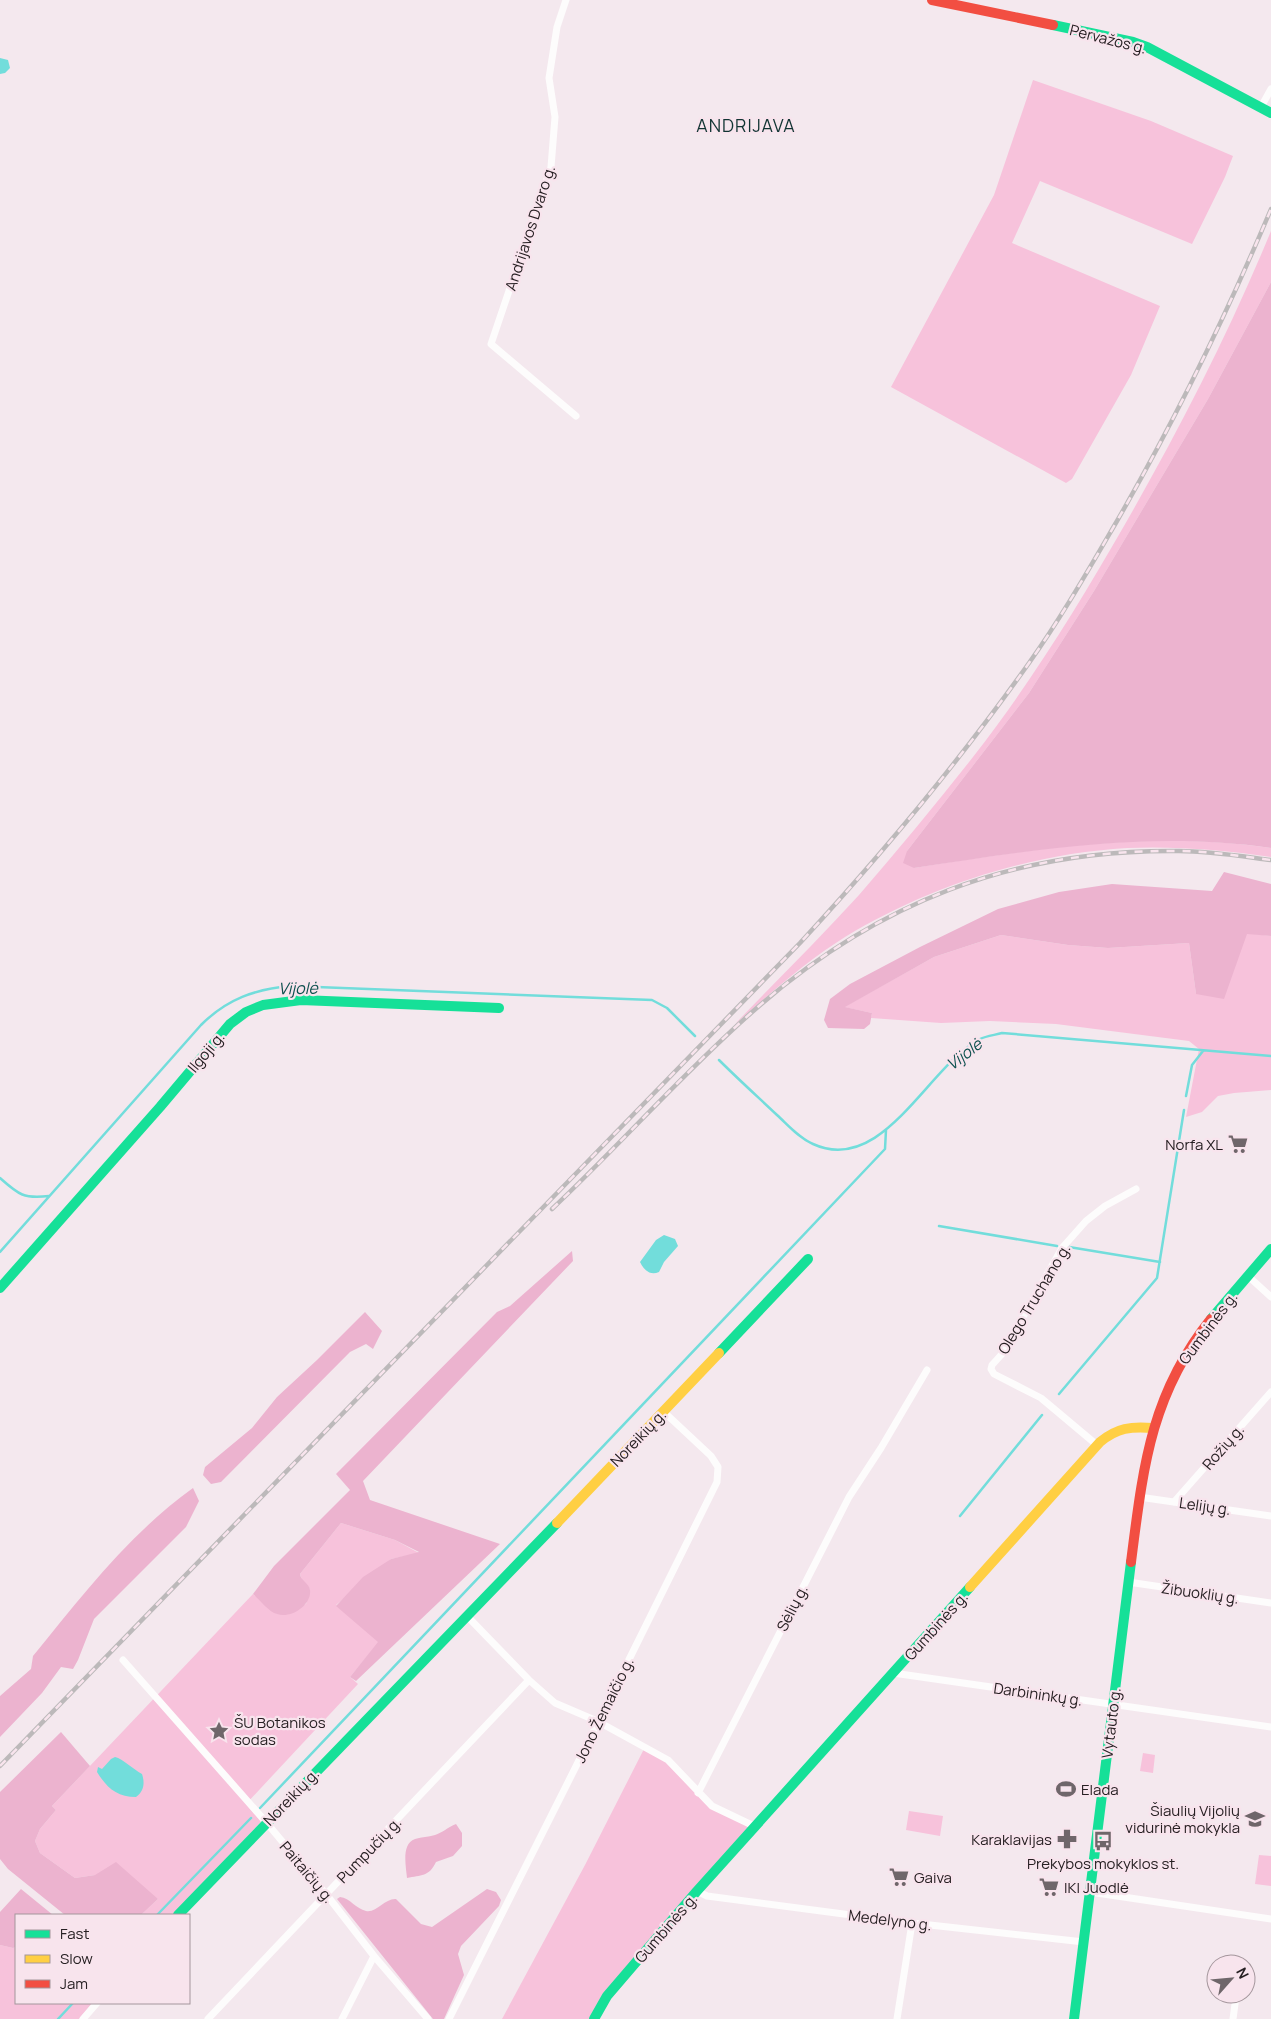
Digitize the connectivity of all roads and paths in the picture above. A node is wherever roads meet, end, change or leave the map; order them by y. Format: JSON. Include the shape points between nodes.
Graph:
{"nodes":[{"id":1,"x":566,"y":0,"type":"edge"},
{"id":2,"x":932,"y":0,"type":"edge"},
{"id":3,"x":1271,"y":89,"type":"edge"},
{"id":4,"x":1261,"y":107,"type":"junction"},
{"id":5,"x":1271,"y":114,"type":"edge"},
{"id":6,"x":576,"y":416,"type":"dead end"},
{"id":7,"x":500,"y":1008,"type":"dead end"},
{"id":8,"x":1136,"y":1189,"type":"dead end"},
{"id":9,"x":1271,"y":1249,"type":"edge"},
{"id":10,"x":808,"y":1258,"type":"dead end"},
{"id":11,"x":1248,"y":1276,"type":"junction"},
{"id":12,"x":0,"y":1288,"type":"edge"},
{"id":13,"x":1271,"y":1297,"type":"edge"},
{"id":14,"x":927,"y":1370,"type":"dead end"},
{"id":15,"x":1271,"y":1392,"type":"edge"},
{"id":16,"x":664,"y":1412,"type":"junction"},
{"id":17,"x":1153,"y":1428,"type":"junction"},
{"id":18,"x":1097,"y":1445,"type":"junction"},
{"id":19,"x":1140,"y":1497,"type":"junction"},
{"id":20,"x":1174,"y":1502,"type":"junction"},
{"id":21,"x":1271,"y":1516,"type":"edge"},
{"id":22,"x":1128,"y":1582,"type":"junction"},
{"id":23,"x":1271,"y":1603,"type":"edge"},
{"id":24,"x":467,"y":1616,"type":"junction"},
{"id":25,"x":123,"y":1660,"type":"dead end"},
{"id":26,"x":893,"y":1673,"type":"junction"},
{"id":27,"x":529,"y":1680,"type":"junction"},
{"id":28,"x":1113,"y":1705,"type":"junction"},
{"id":29,"x":597,"y":1721,"type":"junction"},
{"id":30,"x":1271,"y":1727,"type":"edge"},
{"id":31,"x":698,"y":1793,"type":"junction"},
{"id":32,"x":266,"y":1822,"type":"junction"},
{"id":33,"x":756,"y":1827,"type":"junction"},
{"id":34,"x":697,"y":1891,"type":"junction"},
{"id":35,"x":1090,"y":1892,"type":"junction"},
{"id":36,"x":326,"y":1894,"type":"junction"},
{"id":37,"x":179,"y":1914,"type":"edge"},
{"id":38,"x":1271,"y":1919,"type":"edge"},
{"id":39,"x":912,"y":1923,"type":"junction"},
{"id":40,"x":1084,"y":1942,"type":"junction"},
{"id":41,"x":374,"y":1956,"type":"junction"},
{"id":42,"x":96,"y":2004,"type":"edge"},
{"id":43,"x":1235,"y":2004,"type":"dead end"},
{"id":44,"x":83,"y":2019,"type":"edge"},
{"id":45,"x":208,"y":2019,"type":"edge"},
{"id":46,"x":342,"y":2019,"type":"edge"},
{"id":47,"x":428,"y":2019,"type":"edge"},
{"id":48,"x":449,"y":2019,"type":"edge"},
{"id":49,"x":594,"y":2019,"type":"edge"},
{"id":50,"x":897,"y":2019,"type":"edge"},
{"id":51,"x":1074,"y":2019,"type":"edge"},
{"id":52,"x":1233,"y":2019,"type":"edge"}],
"edges":[{"from":1,"to":6,"type":"street","name":"Andrijavos Dvaro g.","via":[[557,27],[549,78],[555,117],[552,167],[491,344]]},
{"from":2,"to":4,"type":"street","name":"Pervažos g.","via":[[1147,47]]},
{"from":3,"to":4,"type":"street"},
{"from":4,"to":5,"type":"street","name":"Pervažos g."},
{"from":7,"to":12,"type":"street","name":"Ilgoji g.","via":[[288,1000],[263,1004],[238,1016]]},
{"from":8,"to":18,"type":"street","name":"Olego Truchano g.","via":[[1086,1221],[1062,1248],[991,1370],[1041,1398]]},
{"from":9,"to":11,"type":"street","name":"Gumbinės g."},
{"from":10,"to":16,"type":"street","name":"Noreikių g."},
{"from":11,"to":13,"type":"street"},
{"from":11,"to":17,"type":"street","name":"Gumbinės g.","via":[[1186,1353]]},
{"from":14,"to":31,"type":"street","name":"Sėlių g.","via":[[848,1497]]},
{"from":15,"to":20,"type":"street","name":"Rožių g."},
{"from":16,"to":24,"type":"street","name":"Noreikių g."},
{"from":16,"to":29,"type":"street","name":"Jono Žemaičio g.","via":[[711,1456],[718,1467],[717,1482]]},
{"from":17,"to":18,"type":"street","name":"Gumbinės g.","via":[[1124,1427]]},
{"from":17,"to":19,"type":"street","name":"Vytauto g."},
{"from":18,"to":26,"type":"street","name":"Gumbinės g."},
{"from":19,"to":20,"type":"street","name":"Lelijų g."},
{"from":19,"to":22,"type":"street","name":"Vytauto g."},
{"from":20,"to":21,"type":"street","name":"Lelijų g."},
{"from":22,"to":23,"type":"street","name":"Žibuoklių g."},
{"from":22,"to":28,"type":"street","name":"Vytauto g."},
{"from":24,"to":27,"type":"street"},
{"from":24,"to":32,"type":"street","name":"Noreikių g."},
{"from":25,"to":32,"type":"street","name":"Paitaičių g."},
{"from":26,"to":28,"type":"street","name":"Darbininkų g."},
{"from":26,"to":33,"type":"street","name":"Gumbinės g."},
{"from":27,"to":29,"type":"street","via":[[555,1703]]},
{"from":27,"to":36,"type":"street","name":"Pumpučių g."},
{"from":28,"to":30,"type":"street","name":"Darbininkų g."},
{"from":28,"to":35,"type":"street","name":"Vytauto g."},
{"from":29,"to":31,"type":"street","via":[[668,1760]]},
{"from":29,"to":48,"type":"street","name":"Jono Žemaičio g."},
{"from":31,"to":33,"type":"street","via":[[712,1806]]},
{"from":32,"to":36,"type":"street","name":"Paitaičių g."},
{"from":32,"to":37,"type":"street","name":"Noreikių g."},
{"from":33,"to":34,"type":"street","name":"Gumbinės g."},
{"from":34,"to":39,"type":"street","name":"Medelyno g.","via":[[707,1896]]},
{"from":34,"to":49,"type":"street","name":"Gumbinės g.","via":[[607,1996]]},
{"from":35,"to":38,"type":"street"},
{"from":35,"to":40,"type":"street","name":"Vytauto g."},
{"from":36,"to":41,"type":"street","name":"Paitaičių g."},
{"from":36,"to":45,"type":"street","name":"Pumpučių g."},
{"from":39,"to":40,"type":"street","name":"Medelyno g."},
{"from":39,"to":50,"type":"street"},
{"from":40,"to":51,"type":"street","name":"Vytauto g."},
{"from":41,"to":46,"type":"street"},
{"from":41,"to":47,"type":"street","name":"Paitaičių g."},
{"from":42,"to":44,"type":"street"},
{"from":43,"to":52,"type":"street"}]}
